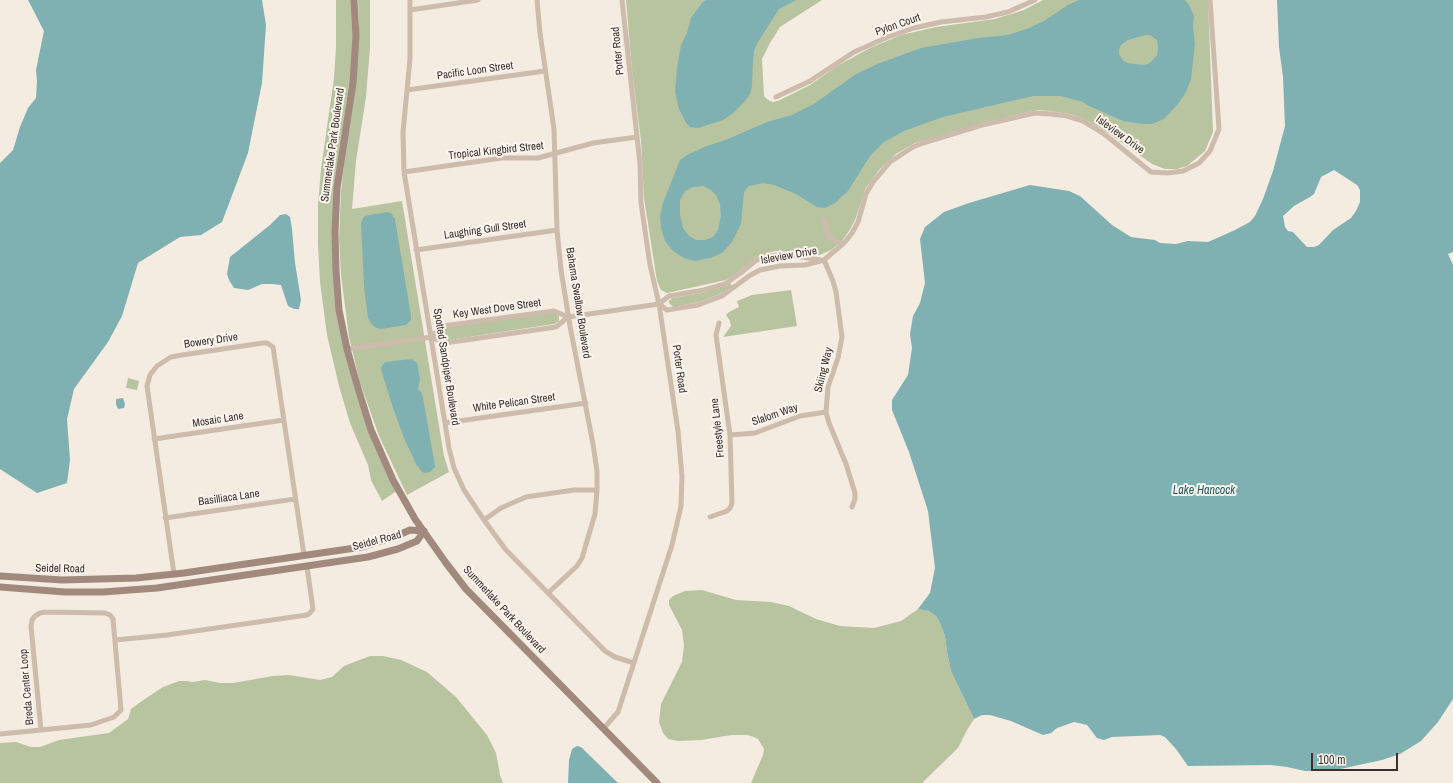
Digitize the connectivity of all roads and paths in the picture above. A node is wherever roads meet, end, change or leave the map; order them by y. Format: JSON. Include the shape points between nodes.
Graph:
{"nodes":[{"id":1,"x":354,"y":0,"type":"edge"},
{"id":2,"x":410,"y":0,"type":"edge"},
{"id":3,"x":478,"y":0,"type":"edge"},
{"id":4,"x":537,"y":0,"type":"edge"},
{"id":5,"x":622,"y":0,"type":"edge"},
{"id":6,"x":1035,"y":0,"type":"edge"},
{"id":7,"x":1210,"y":0,"type":"edge"},
{"id":8,"x":410,"y":10,"type":"junction"},
{"id":9,"x":545,"y":71,"type":"junction"},
{"id":10,"x":407,"y":90,"type":"junction"},
{"id":11,"x":776,"y":97,"type":"dead end"},
{"id":12,"x":637,"y":137,"type":"junction"},
{"id":13,"x":554,"y":154,"type":"junction"},
{"id":14,"x":404,"y":172,"type":"junction"},
{"id":15,"x":824,"y":220,"type":"dead end"},
{"id":16,"x":557,"y":230,"type":"junction"},
{"id":17,"x":842,"y":245,"type":"junction"},
{"id":18,"x":416,"y":250,"type":"junction"},
{"id":19,"x":824,"y":260,"type":"junction"},
{"id":20,"x":733,"y":279,"type":"junction"},
{"id":21,"x":738,"y":285,"type":"junction"},
{"id":22,"x":659,"y":304,"type":"junction"},
{"id":23,"x":568,"y":317,"type":"junction"},
{"id":24,"x":719,"y":323,"type":"dead end"},
{"id":25,"x":431,"y":337,"type":"junction"},
{"id":26,"x":347,"y":349,"type":"junction"},
{"id":27,"x":586,"y":403,"type":"junction"},
{"id":28,"x":826,"y":412,"type":"junction"},
{"id":29,"x":284,"y":420,"type":"junction"},
{"id":30,"x":445,"y":423,"type":"junction"},
{"id":31,"x":730,"y":435,"type":"junction"},
{"id":32,"x":154,"y":439,"type":"junction"},
{"id":33,"x":597,"y":490,"type":"junction"},
{"id":34,"x":295,"y":499,"type":"junction"},
{"id":35,"x":852,"y":507,"type":"dead end"},
{"id":36,"x":710,"y":517,"type":"dead end"},
{"id":37,"x":166,"y":518,"type":"junction"},
{"id":38,"x":484,"y":520,"type":"junction"},
{"id":39,"x":424,"y":531,"type":"junction"},
{"id":40,"x":304,"y":555,"type":"junction"},
{"id":41,"x":307,"y":567,"type":"junction"},
{"id":42,"x":174,"y":574,"type":"junction"},
{"id":43,"x":0,"y":576,"type":"edge"},
{"id":44,"x":0,"y":587,"type":"edge"},
{"id":45,"x":548,"y":593,"type":"junction"},
{"id":46,"x":116,"y":640,"type":"junction"},
{"id":47,"x":634,"y":662,"type":"junction"},
{"id":48,"x":602,"y":728,"type":"junction"},
{"id":49,"x":41,"y":730,"type":"junction"},
{"id":50,"x":0,"y":734,"type":"edge"},
{"id":51,"x":657,"y":783,"type":"edge"}],
"edges":[{"from":1,"to":26,"type":"main road","name":"Summerlake Park Boulevard","via":[[356,36],[353,83],[337,188],[335,232],[339,310]]},
{"from":2,"to":8,"type":"street","name":"Spotted Sandpiper Boulevard"},
{"from":3,"to":8,"type":"street"},
{"from":4,"to":9,"type":"street","name":"Bahama Swallow Boulevard"},
{"from":5,"to":12,"type":"street","name":"Porter Road"},
{"from":6,"to":11,"type":"street","name":"Pylon Court","via":[[1008,12],[941,22],[888,37],[854,52],[810,81]]},
{"from":7,"to":17,"type":"street","name":"Isleview Drive","via":[[1219,129],[1210,151],[1199,163],[1183,171],[1151,172],[1103,133],[1083,121],[1067,116],[1035,113],[1008,118],[923,143],[890,162],[866,194],[858,222]]},
{"from":8,"to":10,"type":"street","name":"Spotted Sandpiper Boulevard"},
{"from":9,"to":10,"type":"street","name":"Pacific Loon Street"},
{"from":9,"to":13,"type":"street","name":"Bahama Swallow Boulevard","via":[[554,129]]},
{"from":10,"to":14,"type":"street","name":"Spotted Sandpiper Boulevard","via":[[403,132]]},
{"from":12,"to":13,"type":"street","name":"Tropical Kingbird Street","via":[[594,143]]},
{"from":12,"to":22,"type":"street","name":"Porter Road","via":[[641,204]]},
{"from":13,"to":14,"type":"street","name":"Tropical Kingbird Street","via":[[502,158]]},
{"from":13,"to":16,"type":"street","name":"Bahama Swallow Boulevard"},
{"from":14,"to":18,"type":"street","name":"Spotted Sandpiper Boulevard"},
{"from":15,"to":17,"type":"street","via":[[828,236]]},
{"from":16,"to":18,"type":"street","name":"Laughing Gull Street"},
{"from":16,"to":23,"type":"street","name":"Bahama Swallow Boulevard"},
{"from":17,"to":19,"type":"street","name":"Isleview Drive"},
{"from":18,"to":25,"type":"street","name":"Spotted Sandpiper Boulevard"},
{"from":19,"to":20,"type":"street","name":"Isleview Drive","via":[[783,254],[764,257],[755,260]]},
{"from":19,"to":21,"type":"street","name":"Isleview Drive","via":[[805,266],[768,268],[749,276]]},
{"from":19,"to":28,"type":"street","name":"Skiing Way","via":[[836,292],[842,337],[828,387]]},
{"from":20,"to":21,"type":"street"},
{"from":20,"to":22,"type":"street","name":"Isleview Drive","via":[[704,290],[669,296]]},
{"from":21,"to":22,"type":"street","name":"Isleview Drive","via":[[722,296],[698,305],[667,310]]},
{"from":22,"to":23,"type":"street","name":"Key West Dove Street"},
{"from":22,"to":47,"type":"street","name":"Porter Road","via":[[681,459],[681,506],[672,545]]},
{"from":23,"to":25,"type":"street","name":"Key West Dove Street","via":[[556,327],[445,343]]},
{"from":23,"to":25,"type":"street","name":"Key West Dove Street","via":[[554,311],[443,326]]},
{"from":23,"to":27,"type":"street","name":"Bahama Swallow Boulevard"},
{"from":24,"to":31,"type":"street","name":"Freestyle Lane","via":[[716,335]]},
{"from":25,"to":26,"type":"street","name":"Key West Dove Street"},
{"from":25,"to":30,"type":"street","name":"Spotted Sandpiper Boulevard"},
{"from":26,"to":39,"type":"main road","name":"Summerlake Park Boulevard","via":[[369,423],[393,480]]},
{"from":27,"to":30,"type":"street","name":"White Pelican Street"},
{"from":27,"to":33,"type":"street","name":"Bahama Swallow Boulevard","via":[[594,444]]},
{"from":28,"to":31,"type":"street","name":"Slalom Way","via":[[800,416],[755,433]]},
{"from":28,"to":35,"type":"street","name":"Skiing Way","via":[[855,493]]},
{"from":29,"to":32,"type":"street","name":"Mosaic Lane"},
{"from":29,"to":32,"type":"street","name":"Bowery Drive","via":[[274,351],[270,345],[263,343],[171,357],[161,362],[148,380]]},
{"from":29,"to":34,"type":"street","name":"Bowery Drive"},
{"from":30,"to":38,"type":"street","name":"Spotted Sandpiper Boulevard","via":[[454,468],[464,490]]},
{"from":31,"to":36,"type":"street","name":"Freestyle Lane","via":[[732,503],[727,511]]},
{"from":32,"to":37,"type":"street","name":"Bowery Drive"},
{"from":33,"to":38,"type":"street","via":[[574,490],[526,497],[501,508]]},
{"from":33,"to":45,"type":"street","name":"Bahama Swallow Boulevard","via":[[595,514],[582,558]]},
{"from":34,"to":37,"type":"street","name":"Basilliaca Lane"},
{"from":34,"to":40,"type":"street","name":"Bowery Drive"},
{"from":37,"to":42,"type":"street","name":"Bowery Drive"},
{"from":38,"to":45,"type":"street","name":"Spotted Sandpiper Boulevard","via":[[506,550]]},
{"from":39,"to":40,"type":"main road","name":"Seidel Road","via":[[410,530],[362,547]]},
{"from":39,"to":41,"type":"main road","name":"Seidel Road","via":[[417,541],[379,555]]},
{"from":39,"to":48,"type":"main road","name":"Summerlake Park Boulevard","via":[[466,589]]},
{"from":40,"to":42,"type":"main road","name":"Seidel Road"},
{"from":41,"to":44,"type":"main road","name":"Seidel Road","via":[[140,590],[65,592]]},
{"from":41,"to":46,"type":"street","via":[[313,609],[306,615]]},
{"from":42,"to":43,"type":"main road","name":"Seidel Road","via":[[86,581]]},
{"from":45,"to":47,"type":"street","name":"Spotted Sandpiper Boulevard","via":[[605,651],[615,657]]},
{"from":46,"to":49,"type":"street","name":"Breda Center Loop","via":[[121,710],[114,717],[91,725]]},
{"from":46,"to":49,"type":"street","name":"Breda Center Loop","via":[[113,618],[105,613],[40,612],[35,616],[31,626]]},
{"from":47,"to":48,"type":"street","name":"Porter Road","via":[[618,712]]},
{"from":48,"to":51,"type":"main road","name":"Summerlake Park Boulevard"},
{"from":49,"to":50,"type":"street"}]}
